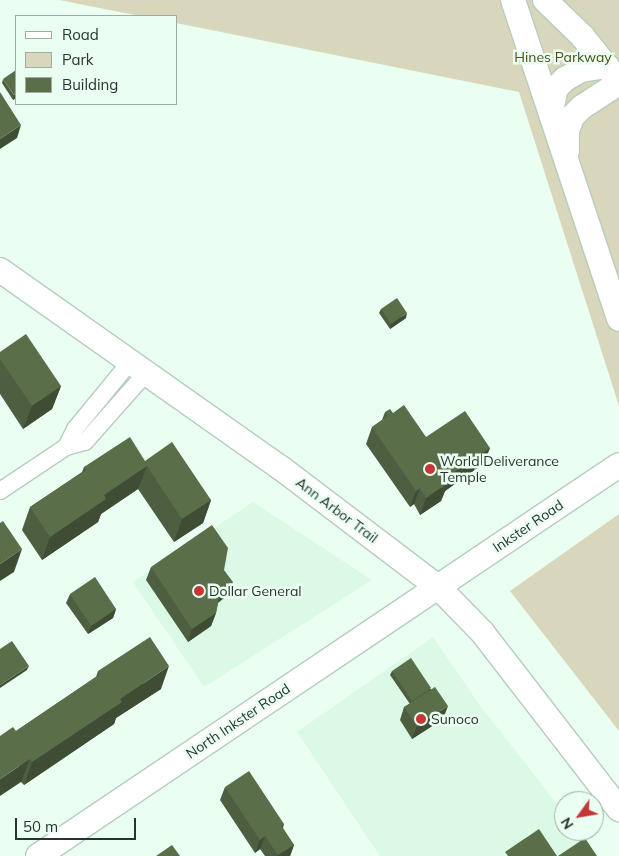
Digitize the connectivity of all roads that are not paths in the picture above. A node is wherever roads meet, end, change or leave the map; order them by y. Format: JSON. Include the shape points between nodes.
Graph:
{"nodes":[{"id":1,"x":514,"y":0,"type":"edge"},
{"id":2,"x":545,"y":0,"type":"edge"},
{"id":3,"x":615,"y":77,"type":"edge"},
{"id":4,"x":551,"y":111,"type":"junction"},
{"id":5,"x":569,"y":165,"type":"junction"},
{"id":6,"x":0,"y":270,"type":"edge"},
{"id":7,"x":619,"y":319,"type":"edge"},
{"id":8,"x":138,"y":367,"type":"junction"},
{"id":9,"x":619,"y":465,"type":"edge"},
{"id":10,"x":0,"y":492,"type":"edge"},
{"id":11,"x":438,"y":586,"type":"junction"},
{"id":12,"x":619,"y":809,"type":"edge"},
{"id":13,"x":38,"y":856,"type":"edge"}],
"edges":[{"from":1,"to":4,"type":"main road"},
{"from":2,"to":3,"type":"main road","via":[[583,37]]},
{"from":3,"to":4,"type":"main road","via":[[581,70],[556,88]]},
{"from":3,"to":5,"type":"main road","via":[[572,117],[566,140]]},
{"from":4,"to":5,"type":"main road"},
{"from":5,"to":7,"type":"main road"},
{"from":6,"to":8,"type":"main road","name":"Ann Arbor Trail"},
{"from":8,"to":10,"type":"street","via":[[75,429],[66,447]]},
{"from":8,"to":11,"type":"main road","name":"Ann Arbor Trail","via":[[281,468]]},
{"from":9,"to":11,"type":"main road","name":"Inkster Road"},
{"from":11,"to":12,"type":"main road","name":"Ann Arbor Trail","via":[[482,632]]},
{"from":11,"to":13,"type":"main road","name":"North Inkster Road"}]}
